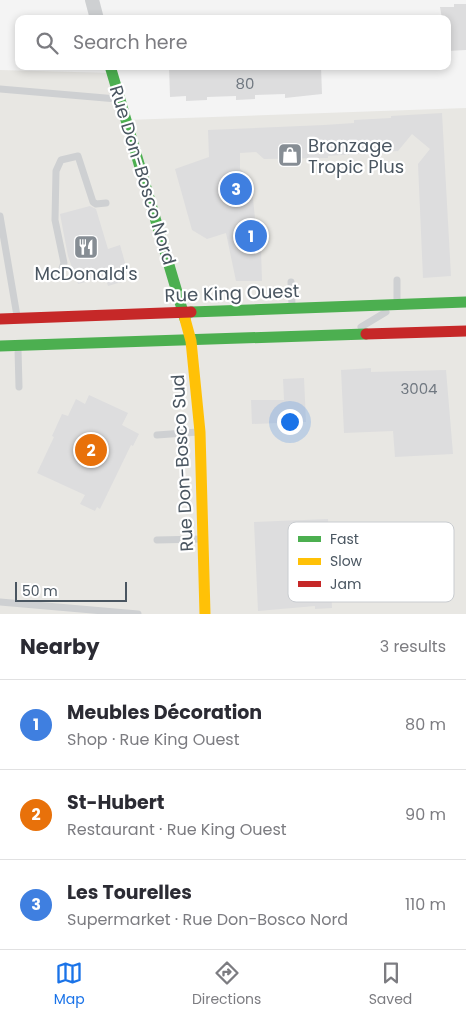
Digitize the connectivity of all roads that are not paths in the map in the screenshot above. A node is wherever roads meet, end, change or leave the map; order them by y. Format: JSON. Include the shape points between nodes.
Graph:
{"nodes":[{"id":1,"x":92,"y":0,"type":"edge"},
{"id":2,"x":96,"y":15,"type":"edge"},
{"id":3,"x":111,"y":70,"type":"edge"},
{"id":4,"x":0,"y":89,"type":"edge"},
{"id":5,"x":120,"y":99,"type":"junction"},
{"id":6,"x":106,"y":202,"type":"dead end"},
{"id":7,"x":0,"y":216,"type":"edge"},
{"id":8,"x":59,"y":277,"type":"dead end"},
{"id":9,"x":397,"y":280,"type":"dead end"},
{"id":10,"x":291,"y":282,"type":"dead end"},
{"id":11,"x":466,"y":302,"type":"edge"},
{"id":12,"x":397,"y":304,"type":"junction"},
{"id":13,"x":292,"y":308,"type":"junction"},
{"id":14,"x":183,"y":312,"type":"junction"},
{"id":15,"x":17,"y":318,"type":"junction"},
{"id":16,"x":0,"y":319,"type":"edge"},
{"id":17,"x":466,"y":331,"type":"edge"},
{"id":18,"x":348,"y":336,"type":"junction"},
{"id":19,"x":191,"y":341,"type":"junction"},
{"id":20,"x":0,"y":346,"type":"edge"},
{"id":21,"x":18,"y":346,"type":"junction"},
{"id":22,"x":19,"y":387,"type":"dead end"},
{"id":23,"x":200,"y":432,"type":"junction"},
{"id":24,"x":157,"y":435,"type":"dead end"},
{"id":25,"x":203,"y":539,"type":"junction"},
{"id":26,"x":157,"y":540,"type":"dead end"},
{"id":27,"x":0,"y":602,"type":"edge"},
{"id":28,"x":138,"y":614,"type":"edge"},
{"id":29,"x":205,"y":614,"type":"edge"}],
"edges":[{"from":1,"to":2,"type":"street"},
{"from":3,"to":5,"type":"main road","name":"Rue Don-Bosco Nord"},
{"from":4,"to":5,"type":"lane"},
{"from":5,"to":14,"type":"main road","name":"Rue Don-Bosco Nord"},
{"from":6,"to":8,"type":"lane","via":[[93,202],[78,156],[61,160],[56,171],[55,220],[64,263]]},
{"from":7,"to":15,"type":"lane"},
{"from":9,"to":12,"type":"lane"},
{"from":10,"to":13,"type":"lane"},
{"from":11,"to":12,"type":"main road","name":"Rue King Ouest"},
{"from":12,"to":13,"type":"main road","name":"Rue King Ouest"},
{"from":12,"to":18,"type":"lane"},
{"from":13,"to":14,"type":"main road","name":"Rue King Ouest"},
{"from":14,"to":15,"type":"main road","name":"Rue King Ouest"},
{"from":14,"to":19,"type":"main road","name":"Rue Don-Bosco Sud"},
{"from":15,"to":16,"type":"main road","name":"Rue King Ouest"},
{"from":17,"to":18,"type":"main road"},
{"from":18,"to":19,"type":"main road"},
{"from":19,"to":21,"type":"main road"},
{"from":19,"to":23,"type":"main road","name":"Rue Don-Bosco Sud"},
{"from":20,"to":21,"type":"main road"},
{"from":21,"to":22,"type":"lane"},
{"from":23,"to":24,"type":"lane"},
{"from":23,"to":25,"type":"main road","name":"Rue Don-Bosco Sud"},
{"from":25,"to":26,"type":"lane"},
{"from":25,"to":29,"type":"main road","name":"Rue Don-Bosco Sud"},
{"from":27,"to":28,"type":"lane"}]}
